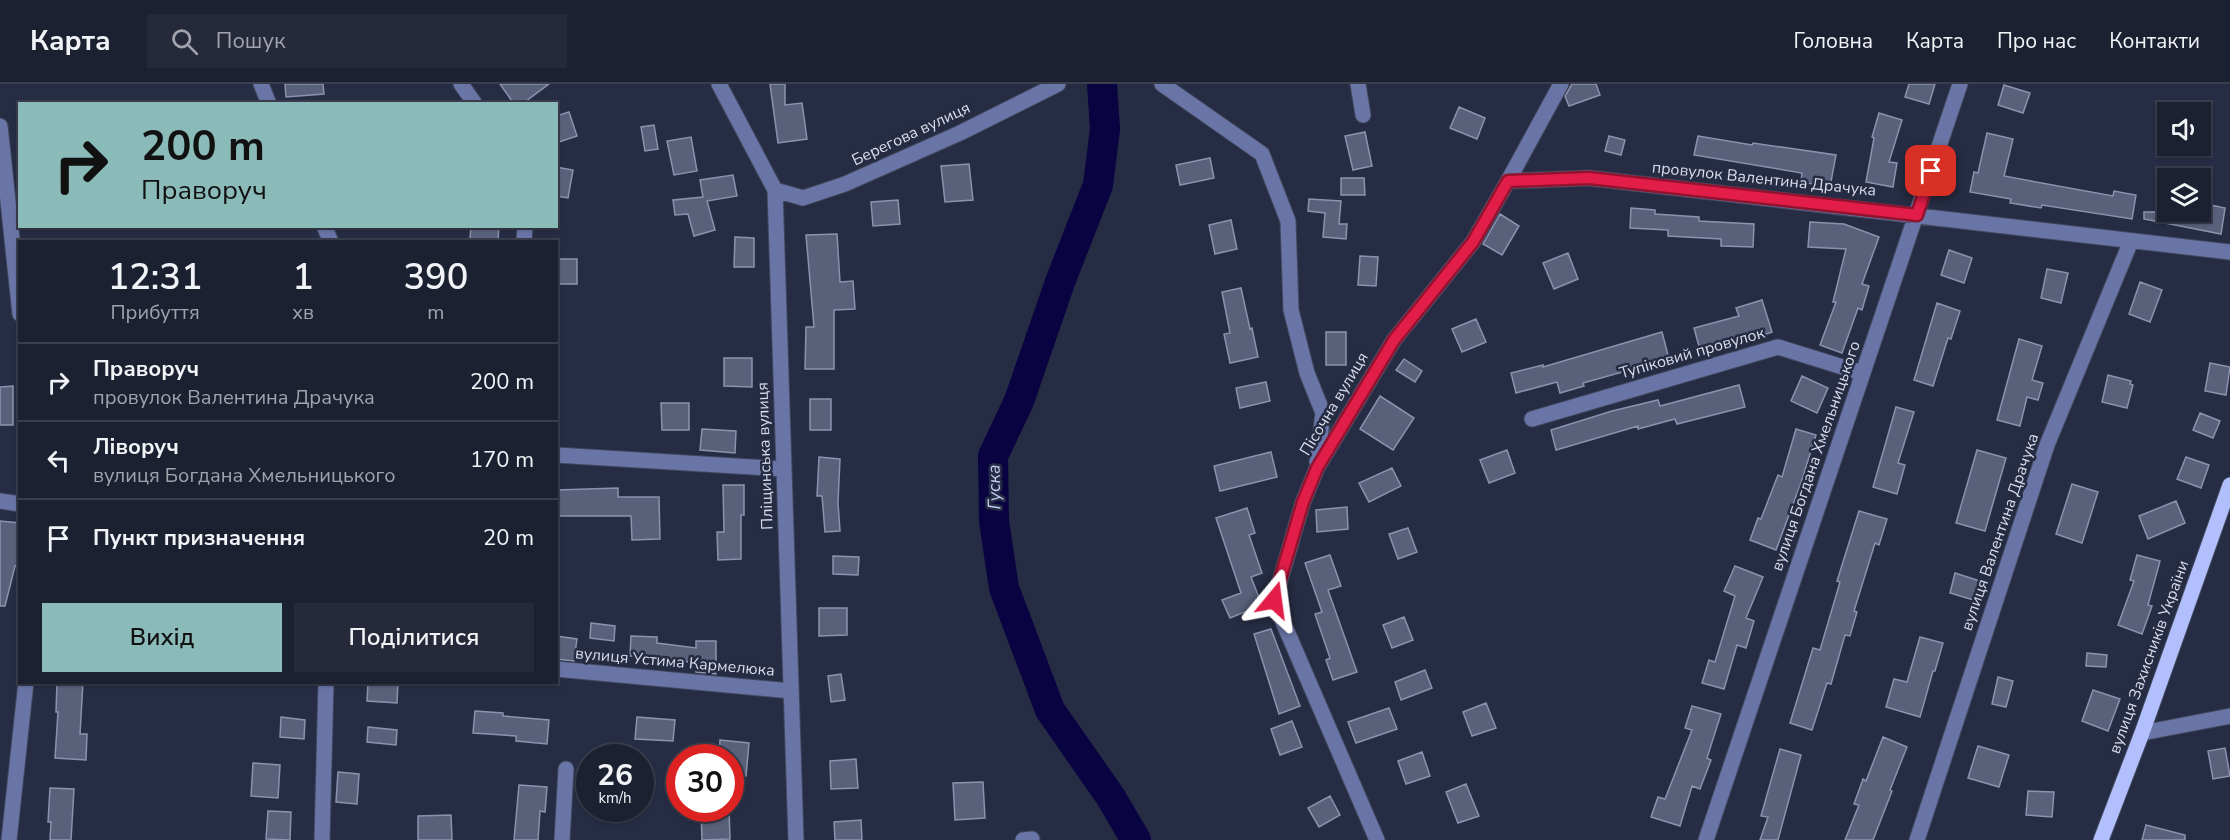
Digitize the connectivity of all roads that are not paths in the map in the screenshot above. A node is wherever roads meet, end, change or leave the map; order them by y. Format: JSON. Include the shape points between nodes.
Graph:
{"nodes":[{"id":1,"x":261,"y":84,"type":"edge"},
{"id":2,"x":461,"y":84,"type":"edge"},
{"id":3,"x":719,"y":84,"type":"edge"},
{"id":4,"x":1056,"y":84,"type":"edge"},
{"id":5,"x":1162,"y":84,"type":"edge"},
{"id":6,"x":1358,"y":84,"type":"edge"},
{"id":7,"x":1561,"y":84,"type":"edge"},
{"id":8,"x":1960,"y":84,"type":"edge"},
{"id":9,"x":268,"y":102,"type":"edge"},
{"id":10,"x":474,"y":102,"type":"edge"},
{"id":11,"x":1363,"y":115,"type":"dead end"},
{"id":12,"x":0,"y":126,"type":"edge"},
{"id":13,"x":1508,"y":181,"type":"junction"},
{"id":14,"x":775,"y":190,"type":"junction"},
{"id":15,"x":1917,"y":215,"type":"junction"},
{"id":16,"x":2131,"y":241,"type":"junction"},
{"id":17,"x":2230,"y":252,"type":"edge"},
{"id":18,"x":18,"y":295,"type":"edge"},
{"id":19,"x":1862,"y":373,"type":"junction"},
{"id":20,"x":1532,"y":419,"type":"dead end"},
{"id":21,"x":558,"y":455,"type":"edge"},
{"id":22,"x":1317,"y":468,"type":"junction"},
{"id":23,"x":784,"y":469,"type":"junction"},
{"id":24,"x":2230,"y":485,"type":"edge"},
{"id":25,"x":0,"y":501,"type":"edge"},
{"id":26,"x":18,"y":504,"type":"edge"},
{"id":27,"x":558,"y":669,"type":"edge"},
{"id":28,"x":26,"y":684,"type":"edge"},
{"id":29,"x":326,"y":684,"type":"edge"},
{"id":30,"x":791,"y":691,"type":"junction"},
{"id":31,"x":2230,"y":716,"type":"edge"},
{"id":32,"x":2142,"y":732,"type":"junction"},
{"id":33,"x":566,"y":769,"type":"dead end"},
{"id":34,"x":9,"y":840,"type":"edge"},
{"id":35,"x":321,"y":840,"type":"edge"},
{"id":36,"x":562,"y":840,"type":"edge"},
{"id":37,"x":796,"y":840,"type":"edge"},
{"id":38,"x":1377,"y":840,"type":"edge"},
{"id":39,"x":1706,"y":840,"type":"edge"},
{"id":40,"x":1917,"y":840,"type":"edge"},
{"id":41,"x":2101,"y":840,"type":"edge"}],
"edges":[{"from":1,"to":9,"type":"street"},
{"from":2,"to":10,"type":"street"},
{"from":3,"to":14,"type":"street","name":"Пліщинська вулиця"},
{"from":4,"to":14,"type":"street","name":"Берегова вулиця","via":[[960,133],[845,184],[802,198]]},
{"from":5,"to":22,"type":"street","via":[[1262,154],[1288,221],[1291,310],[1307,373],[1323,413]]},
{"from":6,"to":11,"type":"street"},
{"from":7,"to":13,"type":"street","name":"Пісочна вулиця"},
{"from":8,"to":15,"type":"street","name":"вулиця Богдана Хмельницького"},
{"from":12,"to":18,"type":"street"},
{"from":13,"to":15,"type":"street","name":"провулок Валентина Драчука","via":[[1589,178]]},
{"from":13,"to":22,"type":"street","name":"Пісочна вулиця","via":[[1473,242],[1394,340]]},
{"from":14,"to":23,"type":"street","name":"Пліщинська вулиця"},
{"from":15,"to":16,"type":"street","name":"провулок Валентина Драчука"},
{"from":15,"to":19,"type":"street","name":"вулиця Богдана Хмельницького"},
{"from":16,"to":17,"type":"street","name":"провулок Валентина Драчука"},
{"from":16,"to":40,"type":"street","name":"вулиця Валентина Драчука","via":[[2047,446]]},
{"from":19,"to":20,"type":"street","name":"Тупіковий провулок","via":[[1778,347]]},
{"from":19,"to":39,"type":"street","name":"вулиця Богдана Хмельницького"},
{"from":21,"to":23,"type":"street"},
{"from":22,"to":38,"type":"street","name":"Пісочна вулиця","via":[[1274,600]]},
{"from":23,"to":30,"type":"street","name":"Пліщинська вулиця"},
{"from":24,"to":32,"type":"main road","name":"вулиця Захисників України"},
{"from":25,"to":26,"type":"street"},
{"from":27,"to":30,"type":"street","name":"вулиця Устима Кармелюка"},
{"from":28,"to":34,"type":"street"},
{"from":29,"to":35,"type":"street"},
{"from":30,"to":37,"type":"street","name":"Пліщинська вулиця"},
{"from":31,"to":32,"type":"street"},
{"from":32,"to":41,"type":"main road","name":"вулиця Захисників України"},
{"from":33,"to":36,"type":"street"}]}
